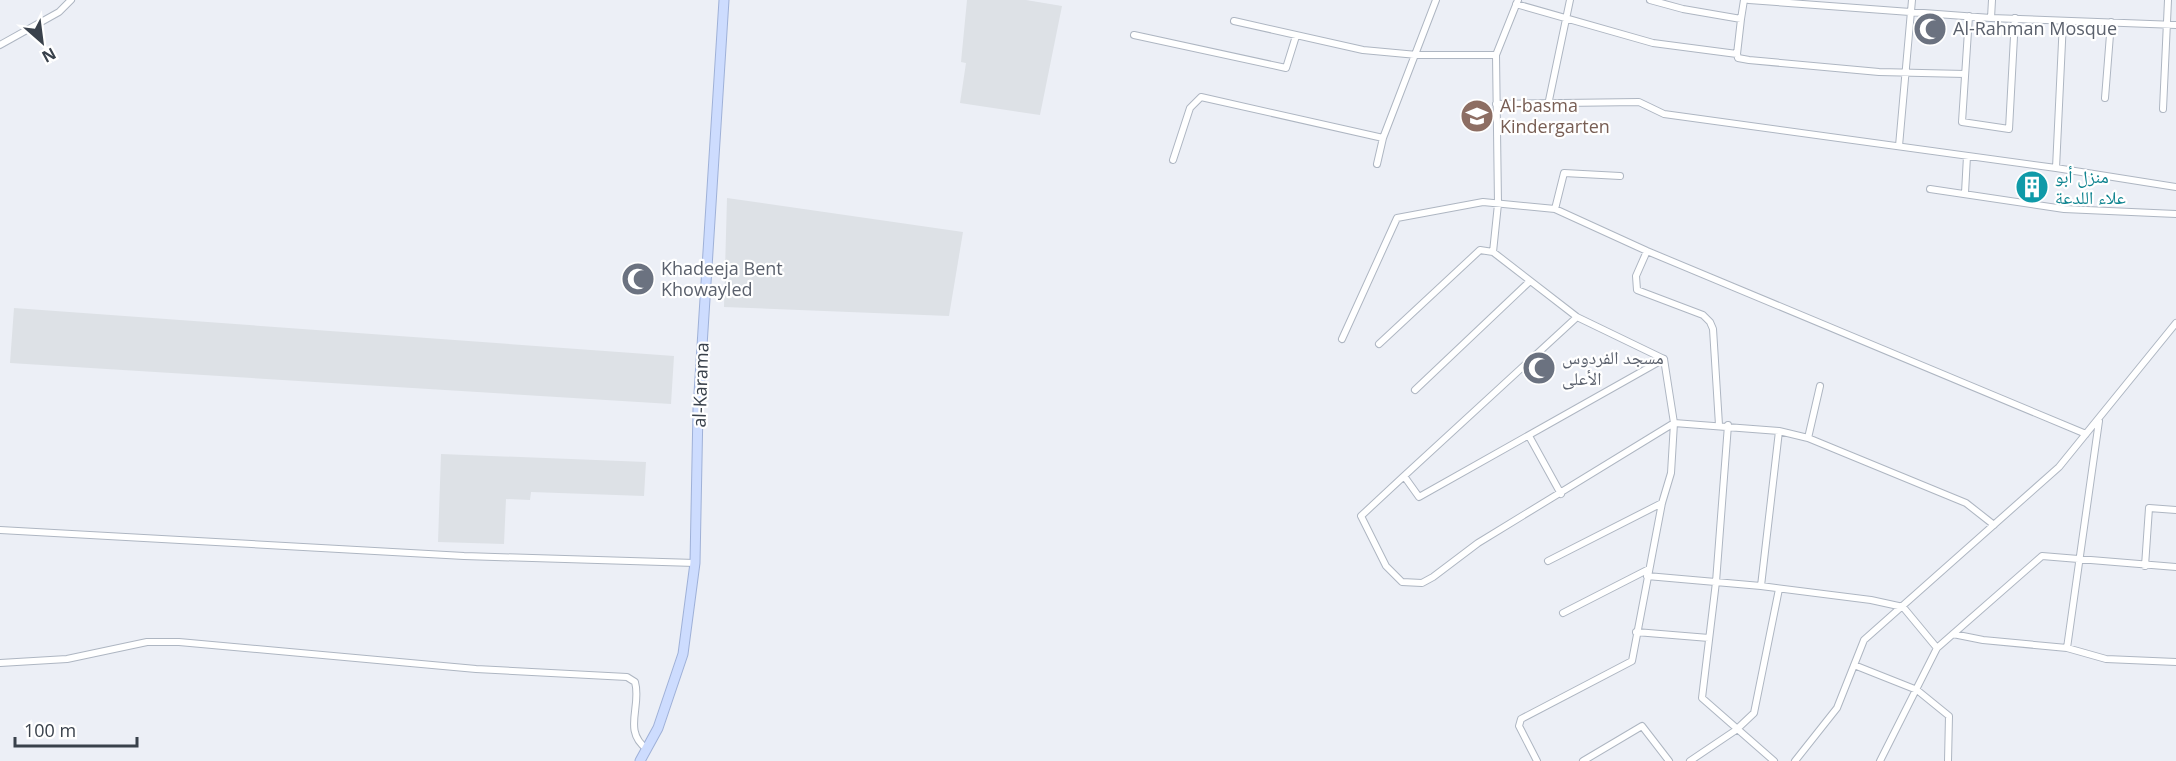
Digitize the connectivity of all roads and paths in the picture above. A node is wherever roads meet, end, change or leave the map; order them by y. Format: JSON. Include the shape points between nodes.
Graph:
{"nodes":[{"id":1,"x":71,"y":0,"type":"edge"},
{"id":2,"x":724,"y":0,"type":"edge"},
{"id":3,"x":1436,"y":0,"type":"edge"},
{"id":4,"x":1570,"y":0,"type":"edge"},
{"id":5,"x":1744,"y":0,"type":"edge"},
{"id":6,"x":1749,"y":0,"type":"edge"},
{"id":7,"x":1912,"y":0,"type":"edge"},
{"id":8,"x":1992,"y":0,"type":"edge"},
{"id":9,"x":2168,"y":0,"type":"edge"},
{"id":10,"x":1655,"y":1,"type":"edge"},
{"id":11,"x":1517,"y":2,"type":"edge"},
{"id":12,"x":1911,"y":13,"type":"junction"},
{"id":13,"x":1969,"y":16,"type":"junction"},
{"id":14,"x":1565,"y":18,"type":"junction"},
{"id":15,"x":1991,"y":18,"type":"junction"},
{"id":16,"x":2015,"y":18,"type":"junction"},
{"id":17,"x":1741,"y":19,"type":"junction"},
{"id":18,"x":1234,"y":21,"type":"dead end"},
{"id":19,"x":2063,"y":21,"type":"junction"},
{"id":20,"x":2111,"y":22,"type":"junction"},
{"id":21,"x":2166,"y":24,"type":"junction"},
{"id":22,"x":2176,"y":25,"type":"edge"},
{"id":23,"x":1134,"y":35,"type":"dead end"},
{"id":24,"x":1296,"y":36,"type":"junction"},
{"id":25,"x":0,"y":45,"type":"edge"},
{"id":26,"x":1737,"y":54,"type":"junction"},
{"id":27,"x":1417,"y":55,"type":"junction"},
{"id":28,"x":1496,"y":55,"type":"junction"},
{"id":29,"x":1907,"y":74,"type":"junction"},
{"id":30,"x":1965,"y":74,"type":"junction"},
{"id":31,"x":2105,"y":98,"type":"dead end"},
{"id":32,"x":1496,"y":104,"type":"junction"},
{"id":33,"x":1548,"y":105,"type":"junction"},
{"id":34,"x":2163,"y":109,"type":"dead end"},
{"id":35,"x":1383,"y":138,"type":"junction"},
{"id":36,"x":1899,"y":146,"type":"junction"},
{"id":37,"x":1966,"y":156,"type":"junction"},
{"id":38,"x":1173,"y":160,"type":"dead end"},
{"id":39,"x":1377,"y":164,"type":"dead end"},
{"id":40,"x":2056,"y":168,"type":"junction"},
{"id":41,"x":1620,"y":176,"type":"dead end"},
{"id":42,"x":2176,"y":187,"type":"edge"},
{"id":43,"x":1930,"y":189,"type":"dead end"},
{"id":44,"x":1965,"y":193,"type":"junction"},
{"id":45,"x":1498,"y":204,"type":"junction"},
{"id":46,"x":1555,"y":209,"type":"junction"},
{"id":47,"x":2176,"y":214,"type":"edge"},
{"id":48,"x":1647,"y":251,"type":"junction"},
{"id":49,"x":1493,"y":252,"type":"junction"},
{"id":50,"x":1530,"y":281,"type":"junction"},
{"id":51,"x":1576,"y":317,"type":"junction"},
{"id":52,"x":2176,"y":323,"type":"edge"},
{"id":53,"x":1341,"y":339,"type":"dead end"},
{"id":54,"x":1379,"y":344,"type":"dead end"},
{"id":55,"x":1664,"y":359,"type":"junction"},
{"id":56,"x":1820,"y":386,"type":"dead end"},
{"id":57,"x":1415,"y":390,"type":"dead end"},
{"id":58,"x":2099,"y":420,"type":"junction"},
{"id":59,"x":1674,"y":423,"type":"junction"},
{"id":60,"x":1719,"y":425,"type":"junction"},
{"id":61,"x":1728,"y":425,"type":"junction"},
{"id":62,"x":1779,"y":431,"type":"junction"},
{"id":63,"x":2086,"y":434,"type":"junction"},
{"id":64,"x":1529,"y":436,"type":"junction"},
{"id":65,"x":1808,"y":438,"type":"junction"},
{"id":66,"x":1404,"y":476,"type":"junction"},
{"id":67,"x":1561,"y":494,"type":"junction"},
{"id":68,"x":1662,"y":503,"type":"junction"},
{"id":69,"x":2176,"y":510,"type":"edge"},
{"id":70,"x":1994,"y":525,"type":"junction"},
{"id":71,"x":0,"y":530,"type":"edge"},
{"id":72,"x":2079,"y":558,"type":"junction"},
{"id":73,"x":1548,"y":561,"type":"dead end"},
{"id":74,"x":695,"y":563,"type":"junction"},
{"id":75,"x":2145,"y":566,"type":"junction"},
{"id":76,"x":2176,"y":567,"type":"edge"},
{"id":77,"x":1648,"y":572,"type":"junction"},
{"id":78,"x":1716,"y":582,"type":"junction"},
{"id":79,"x":1761,"y":586,"type":"junction"},
{"id":80,"x":1779,"y":589,"type":"junction"},
{"id":81,"x":1903,"y":607,"type":"junction"},
{"id":82,"x":1563,"y":613,"type":"dead end"},
{"id":83,"x":1636,"y":632,"type":"junction"},
{"id":84,"x":1953,"y":634,"type":"junction"},
{"id":85,"x":1709,"y":638,"type":"junction"},
{"id":86,"x":1937,"y":648,"type":"junction"},
{"id":87,"x":2067,"y":648,"type":"junction"},
{"id":88,"x":2176,"y":662,"type":"edge"},
{"id":89,"x":0,"y":663,"type":"edge"},
{"id":90,"x":1854,"y":665,"type":"junction"},
{"id":91,"x":1917,"y":690,"type":"junction"},
{"id":92,"x":1736,"y":730,"type":"junction"},
{"id":93,"x":647,"y":748,"type":"junction"},
{"id":94,"x":640,"y":761,"type":"edge"},
{"id":95,"x":1537,"y":761,"type":"edge"},
{"id":96,"x":1583,"y":761,"type":"edge"},
{"id":97,"x":1669,"y":761,"type":"edge"},
{"id":98,"x":1690,"y":761,"type":"edge"},
{"id":99,"x":1774,"y":761,"type":"edge"},
{"id":100,"x":1795,"y":761,"type":"edge"},
{"id":101,"x":1880,"y":761,"type":"edge"},
{"id":102,"x":1948,"y":761,"type":"edge"}],
"edges":[{"from":1,"to":25,"type":"street","via":[[59,12]]},
{"from":2,"to":74,"type":"main road","name":"al-Karama","via":[[698,409]]},
{"from":3,"to":27,"type":"street"},
{"from":4,"to":14,"type":"street"},
{"from":5,"to":17,"type":"street"},
{"from":6,"to":12,"type":"street"},
{"from":7,"to":12,"type":"street"},
{"from":8,"to":15,"type":"street"},
{"from":9,"to":21,"type":"street"},
{"from":10,"to":17,"type":"street"},
{"from":11,"to":14,"type":"street"},
{"from":11,"to":28,"type":"street"},
{"from":12,"to":13,"type":"street"},
{"from":12,"to":29,"type":"street"},
{"from":13,"to":15,"type":"street"},
{"from":13,"to":30,"type":"street"},
{"from":14,"to":26,"type":"street","via":[[1653,43]]},
{"from":14,"to":33,"type":"street"},
{"from":15,"to":16,"type":"street"},
{"from":16,"to":19,"type":"street"},
{"from":16,"to":30,"type":"street","via":[[2009,129],[1962,122]]},
{"from":17,"to":26,"type":"street"},
{"from":18,"to":24,"type":"street"},
{"from":19,"to":20,"type":"street"},
{"from":19,"to":40,"type":"street"},
{"from":20,"to":21,"type":"street"},
{"from":20,"to":31,"type":"street"},
{"from":21,"to":22,"type":"street"},
{"from":21,"to":34,"type":"street"},
{"from":23,"to":24,"type":"street","via":[[1286,68]]},
{"from":24,"to":27,"type":"street","via":[[1363,50]]},
{"from":26,"to":29,"type":"street","via":[[1738,58],[1749,60]]},
{"from":27,"to":28,"type":"street"},
{"from":27,"to":35,"type":"street"},
{"from":28,"to":32,"type":"street"},
{"from":29,"to":30,"type":"street"},
{"from":29,"to":36,"type":"street"},
{"from":32,"to":33,"type":"street"},
{"from":32,"to":45,"type":"street"},
{"from":33,"to":36,"type":"street","via":[[1639,102],[1664,114]]},
{"from":35,"to":38,"type":"street","via":[[1201,98],[1190,108]]},
{"from":35,"to":39,"type":"street"},
{"from":36,"to":37,"type":"street"},
{"from":37,"to":40,"type":"street"},
{"from":37,"to":44,"type":"street"},
{"from":40,"to":42,"type":"street"},
{"from":41,"to":46,"type":"street","via":[[1564,173]]},
{"from":43,"to":44,"type":"street"},
{"from":44,"to":47,"type":"street","via":[[2064,209]]},
{"from":45,"to":46,"type":"street"},
{"from":45,"to":49,"type":"street"},
{"from":45,"to":53,"type":"street","via":[[1483,202],[1397,218]]},
{"from":46,"to":48,"type":"street"},
{"from":48,"to":60,"type":"street","via":[[1636,276],[1637,290],[1703,315],[1713,329]]},
{"from":48,"to":63,"type":"street"},
{"from":49,"to":50,"type":"street"},
{"from":49,"to":54,"type":"street","via":[[1480,250]]},
{"from":50,"to":51,"type":"street"},
{"from":50,"to":57,"type":"street"},
{"from":51,"to":55,"type":"street"},
{"from":51,"to":66,"type":"street"},
{"from":52,"to":58,"type":"street"},
{"from":55,"to":59,"type":"street"},
{"from":55,"to":64,"type":"street"},
{"from":56,"to":65,"type":"street"},
{"from":58,"to":63,"type":"street"},
{"from":58,"to":72,"type":"street"},
{"from":59,"to":60,"type":"street"},
{"from":59,"to":67,"type":"street"},
{"from":59,"to":68,"type":"street","via":[[1671,473]]},
{"from":60,"to":61,"type":"street"},
{"from":61,"to":62,"type":"street"},
{"from":61,"to":78,"type":"street"},
{"from":62,"to":65,"type":"street"},
{"from":62,"to":79,"type":"street"},
{"from":63,"to":70,"type":"street","via":[[2059,467]]},
{"from":64,"to":66,"type":"street","via":[[1419,497]]},
{"from":64,"to":67,"type":"street"},
{"from":65,"to":70,"type":"street","via":[[1966,503]]},
{"from":66,"to":67,"type":"street","via":[[1361,516],[1386,566],[1402,582],[1422,583],[1433,577],[1478,543]]},
{"from":68,"to":73,"type":"street"},
{"from":68,"to":77,"type":"street"},
{"from":69,"to":75,"type":"street","via":[[2149,508]]},
{"from":70,"to":81,"type":"street"},
{"from":71,"to":74,"type":"street","via":[[464,556]]},
{"from":72,"to":75,"type":"street"},
{"from":72,"to":84,"type":"street","via":[[2042,556]]},
{"from":72,"to":87,"type":"street"},
{"from":74,"to":93,"type":"main road","name":"al-Karama","via":[[683,654],[658,728]]},
{"from":75,"to":76,"type":"street"},
{"from":77,"to":78,"type":"street"},
{"from":77,"to":82,"type":"street"},
{"from":77,"to":83,"type":"street"},
{"from":78,"to":79,"type":"street"},
{"from":78,"to":85,"type":"street"},
{"from":79,"to":80,"type":"street"},
{"from":80,"to":81,"type":"street"},
{"from":80,"to":92,"type":"street","via":[[1760,696],[1754,713]]},
{"from":81,"to":86,"type":"street"},
{"from":81,"to":90,"type":"street","via":[[1864,640]]},
{"from":83,"to":85,"type":"street"},
{"from":83,"to":95,"type":"street","via":[[1632,661],[1521,719],[1519,726]]},
{"from":84,"to":86,"type":"street"},
{"from":84,"to":87,"type":"street"},
{"from":85,"to":92,"type":"street","via":[[1702,698]]},
{"from":86,"to":91,"type":"street"},
{"from":87,"to":88,"type":"street","via":[[2106,659]]},
{"from":89,"to":93,"type":"street","via":[[67,659],[147,642],[179,642],[476,669],[627,677],[635,682],[638,691],[633,722],[636,738]]},
{"from":90,"to":91,"type":"street"},
{"from":90,"to":100,"type":"street","via":[[1837,708]]},
{"from":91,"to":101,"type":"street"},
{"from":91,"to":102,"type":"street","via":[[1949,716]]},
{"from":92,"to":98,"type":"street"},
{"from":92,"to":99,"type":"street"},
{"from":93,"to":94,"type":"main road","name":"al-Karama"},
{"from":96,"to":97,"type":"street","via":[[1642,726]]}]}
